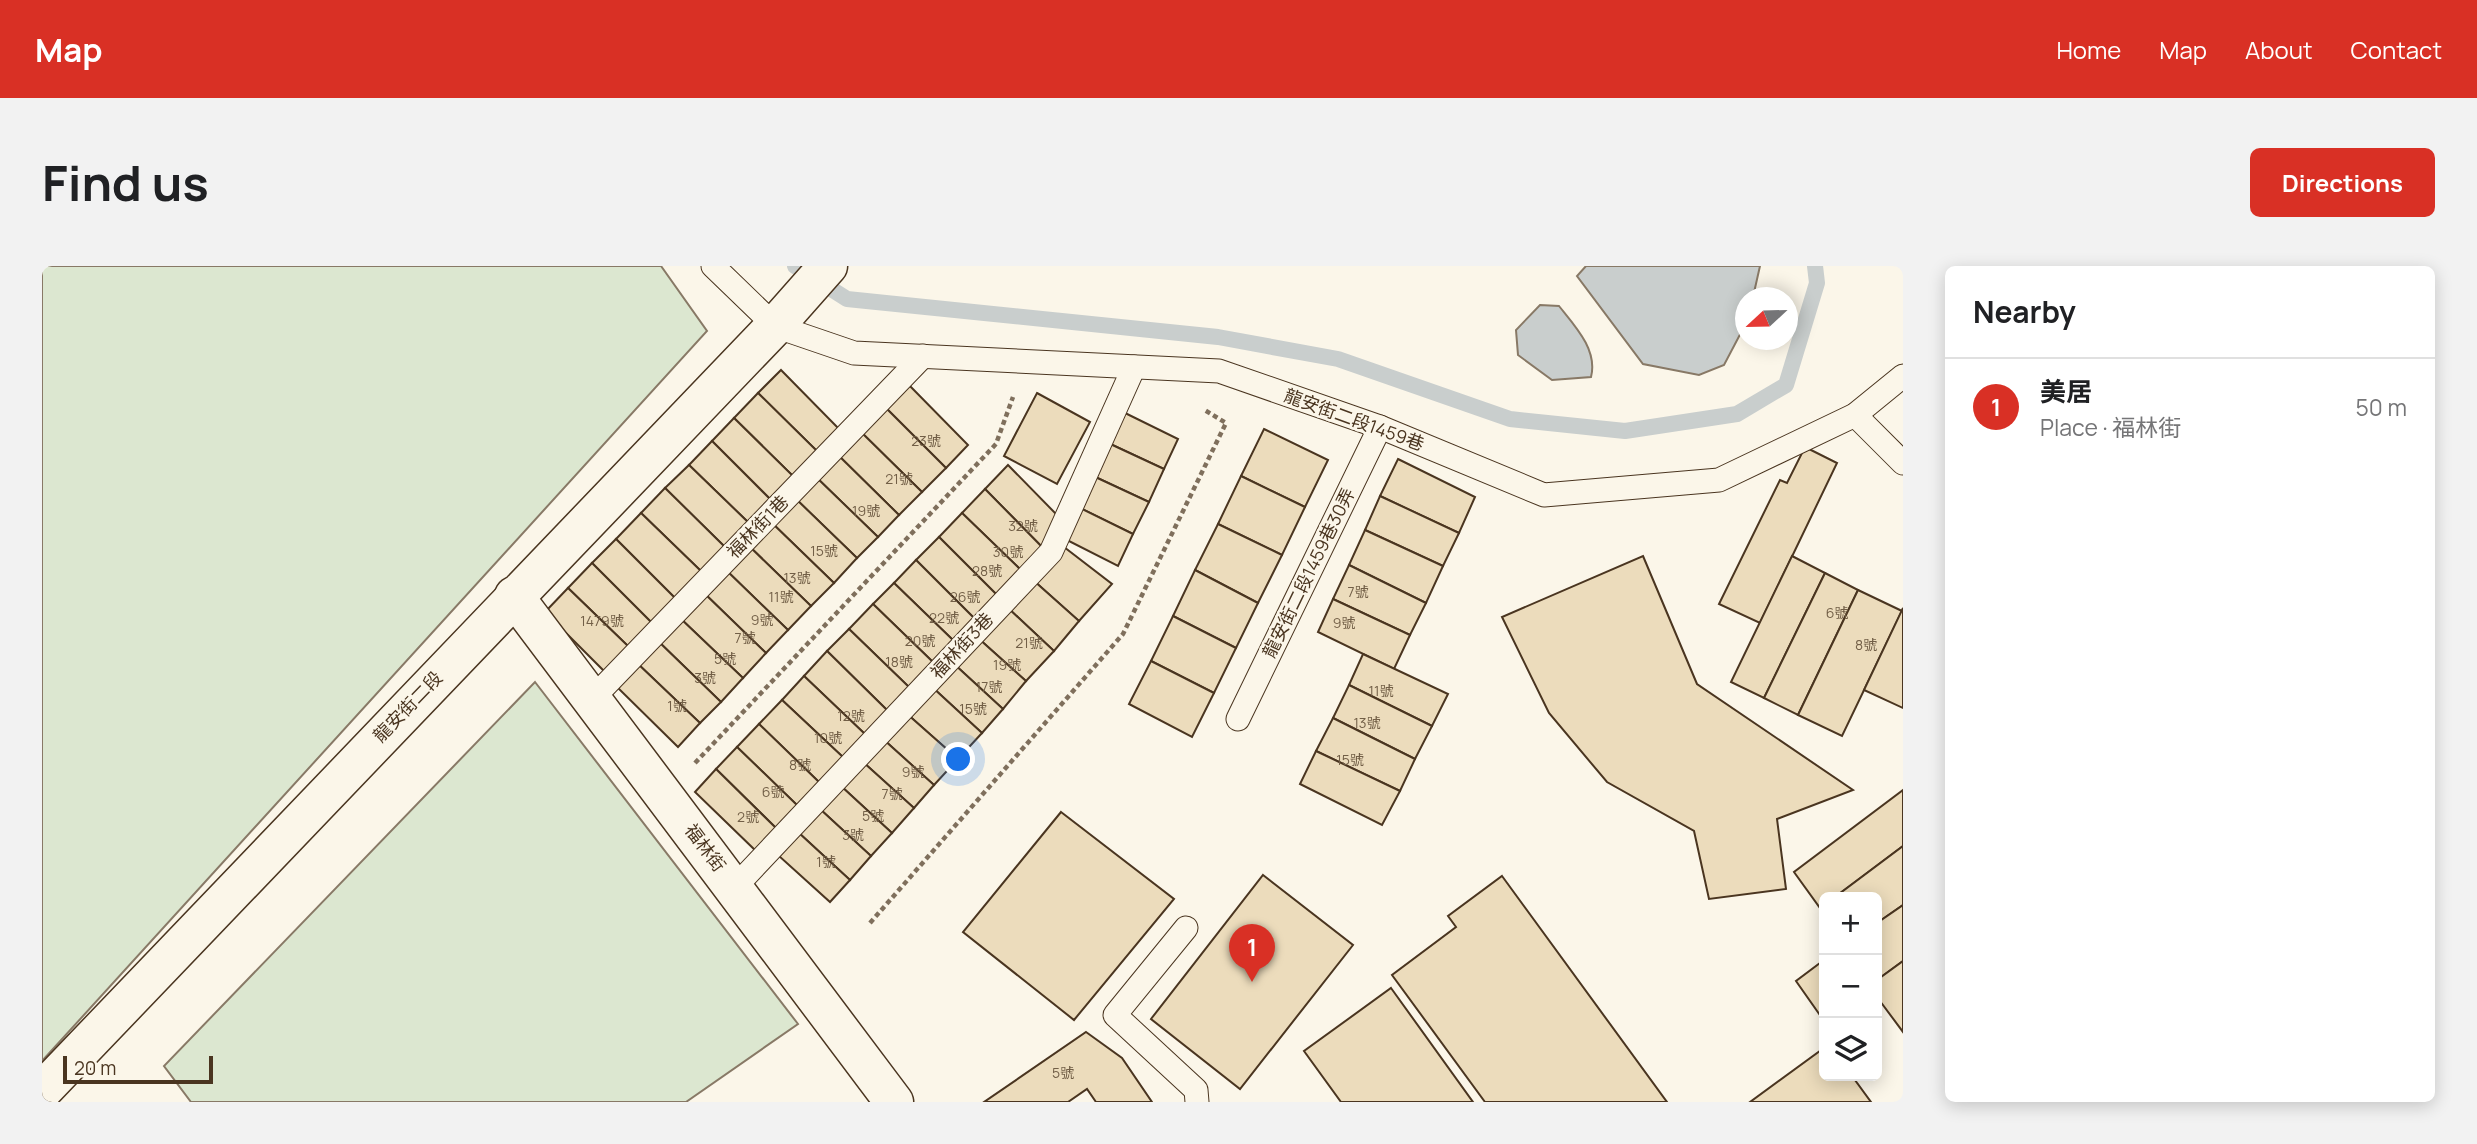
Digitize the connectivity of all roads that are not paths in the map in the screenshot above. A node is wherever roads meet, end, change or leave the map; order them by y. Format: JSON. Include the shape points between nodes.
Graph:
{"nodes":[{"id":1,"x":713,"y":266,"type":"edge"},
{"id":2,"x":828,"y":266,"type":"edge"},
{"id":3,"x":775,"y":326,"type":"junction"},
{"id":4,"x":923,"y":356,"type":"junction"},
{"id":5,"x":1135,"y":367,"type":"junction"},
{"id":6,"x":1903,"y":376,"type":"edge"},
{"id":7,"x":1855,"y":415,"type":"junction"},
{"id":8,"x":1380,"y":427,"type":"junction"},
{"id":9,"x":1903,"y":463,"type":"edge"},
{"id":10,"x":514,"y":596,"type":"junction"},
{"id":11,"x":593,"y":698,"type":"junction"},
{"id":12,"x":1238,"y":719,"type":"dead end"},
{"id":13,"x":734,"y":888,"type":"junction"},
{"id":14,"x":1186,"y":928,"type":"dead end"},
{"id":15,"x":42,"y":1091,"type":"edge"},
{"id":16,"x":894,"y":1102,"type":"edge"},
{"id":17,"x":1197,"y":1102,"type":"edge"}],
"edges":[{"from":1,"to":3,"type":"lane"},
{"from":2,"to":3,"type":"street","name":"龍安街二段"},
{"from":3,"to":4,"type":"lane","name":"龍安街二段1459巷","via":[[854,353]]},
{"from":3,"to":10,"type":"street","name":"龍安街二段"},
{"from":4,"to":5,"type":"lane","name":"龍安街二段1459巷"},
{"from":4,"to":11,"type":"lane","name":"福林街1巷"},
{"from":5,"to":8,"type":"lane","name":"龍安街二段1459巷","via":[[1219,371]]},
{"from":5,"to":13,"type":"lane","name":"福林街3巷","via":[[1051,552]]},
{"from":6,"to":7,"type":"lane","name":"龍安街二段1459巷"},
{"from":7,"to":8,"type":"lane","name":"龍安街二段1459巷","via":[[1719,480],[1544,495]]},
{"from":7,"to":9,"type":"lane"},
{"from":8,"to":12,"type":"lane","name":"龍安街二段1459巷30弄"},
{"from":10,"to":11,"type":"street","name":"福林街"},
{"from":10,"to":15,"type":"street","name":"龍安街二段"},
{"from":11,"to":13,"type":"street","name":"福林街"},
{"from":13,"to":16,"type":"street","name":"福林街"},
{"from":14,"to":17,"type":"lane","via":[[1115,1015],[1196,1090]]}]}
